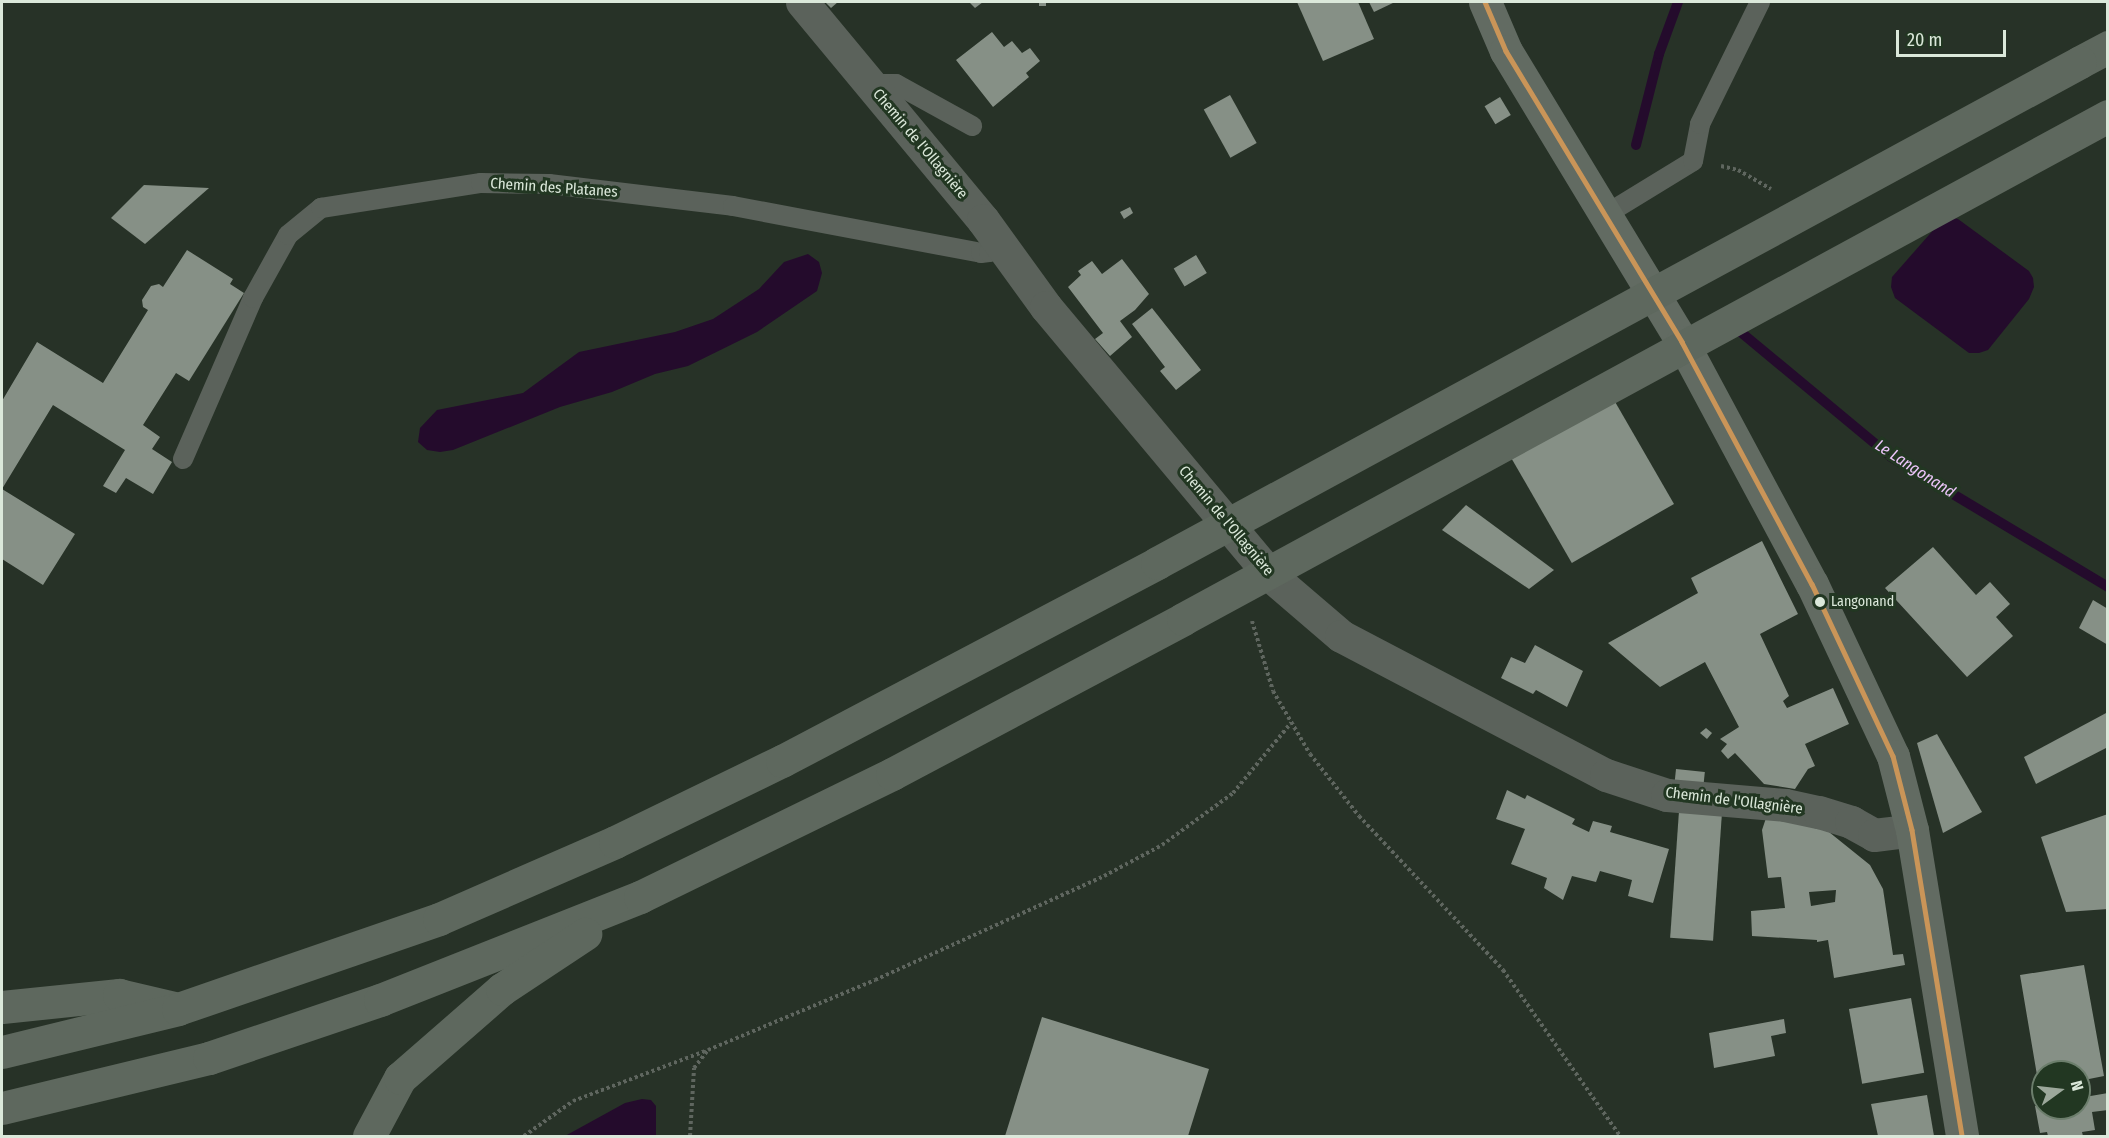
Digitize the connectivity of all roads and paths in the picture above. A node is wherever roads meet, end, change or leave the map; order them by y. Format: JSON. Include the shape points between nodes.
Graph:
{"nodes":[{"id":1,"x":802,"y":2,"type":"edge"},
{"id":2,"x":1485,"y":2,"type":"edge"},
{"id":3,"x":1760,"y":2,"type":"edge"},
{"id":4,"x":2094,"y":55,"type":"edge"},
{"id":5,"x":875,"y":90,"type":"junction"},
{"id":6,"x":2108,"y":116,"type":"edge"},
{"id":7,"x":972,"y":126,"type":"dead end"},
{"id":8,"x":1605,"y":216,"type":"junction"},
{"id":9,"x":1001,"y":244,"type":"junction"},
{"id":10,"x":183,"y":459,"type":"dead end"},
{"id":11,"x":1251,"y":618,"type":"dead end"},
{"id":12,"x":1291,"y":723,"type":"junction"},
{"id":13,"x":1912,"y":830,"type":"junction"},
{"id":14,"x":640,"y":897,"type":"junction"},
{"id":15,"x":2,"y":1007,"type":"edge"},
{"id":16,"x":178,"y":1009,"type":"junction"},
{"id":17,"x":708,"y":1050,"type":"junction"},
{"id":18,"x":2,"y":1052,"type":"edge"},
{"id":19,"x":2,"y":1108,"type":"edge"},
{"id":20,"x":369,"y":1137,"type":"edge"},
{"id":21,"x":524,"y":1137,"type":"edge"},
{"id":22,"x":690,"y":1137,"type":"edge"},
{"id":23,"x":1620,"y":1137,"type":"edge"},
{"id":24,"x":1962,"y":1137,"type":"edge"}],
"edges":[{"from":1,"to":5,"type":"street","name":"Chemin de l'Ollagnière"},
{"from":2,"to":8,"type":"main road","via":[[1506,51]]},
{"from":3,"to":8,"type":"lane","via":[[1700,124],[1693,161]]},
{"from":4,"to":16,"type":"highway","bridge":true,"via":[[1157,563],[782,761],[615,842],[439,919]]},
{"from":5,"to":7,"type":"lane","via":[[882,84],[896,84]]},
{"from":5,"to":9,"type":"street","name":"Chemin de l'Ollagnière"},
{"from":6,"to":14,"type":"highway","bridge":true,"via":[[892,774]]},
{"from":8,"to":13,"type":"main road","via":[[1682,342],[1812,584],[1893,756]]},
{"from":9,"to":10,"type":"lane","name":"Chemin des Platanes","via":[[981,253],[733,206],[549,184],[480,183],[321,208],[288,235],[253,298]]},
{"from":9,"to":13,"type":"street","name":"Chemin de l'Ollagnière","via":[[1046,307],[1271,576],[1341,636],[1606,775],[1667,795],[1785,805],[1819,812],[1851,822],[1874,835]]},
{"from":11,"to":12,"type":"path","via":[[1273,691]]},
{"from":12,"to":17,"type":"path","via":[[1233,794],[1162,845],[1104,876],[875,980]]},
{"from":12,"to":23,"type":"path","via":[[1359,816],[1503,970]]},
{"from":13,"to":24,"type":"main road"},
{"from":14,"to":19,"type":"highway","via":[[380,1000],[209,1058]]},
{"from":14,"to":20,"type":"highway","via":[[502,989],[400,1078]]},
{"from":15,"to":16,"type":"highway","via":[[119,995]]},
{"from":16,"to":18,"type":"highway"},
{"from":17,"to":21,"type":"path","via":[[573,1101]]},
{"from":17,"to":22,"type":"path","via":[[694,1068]]}]}
